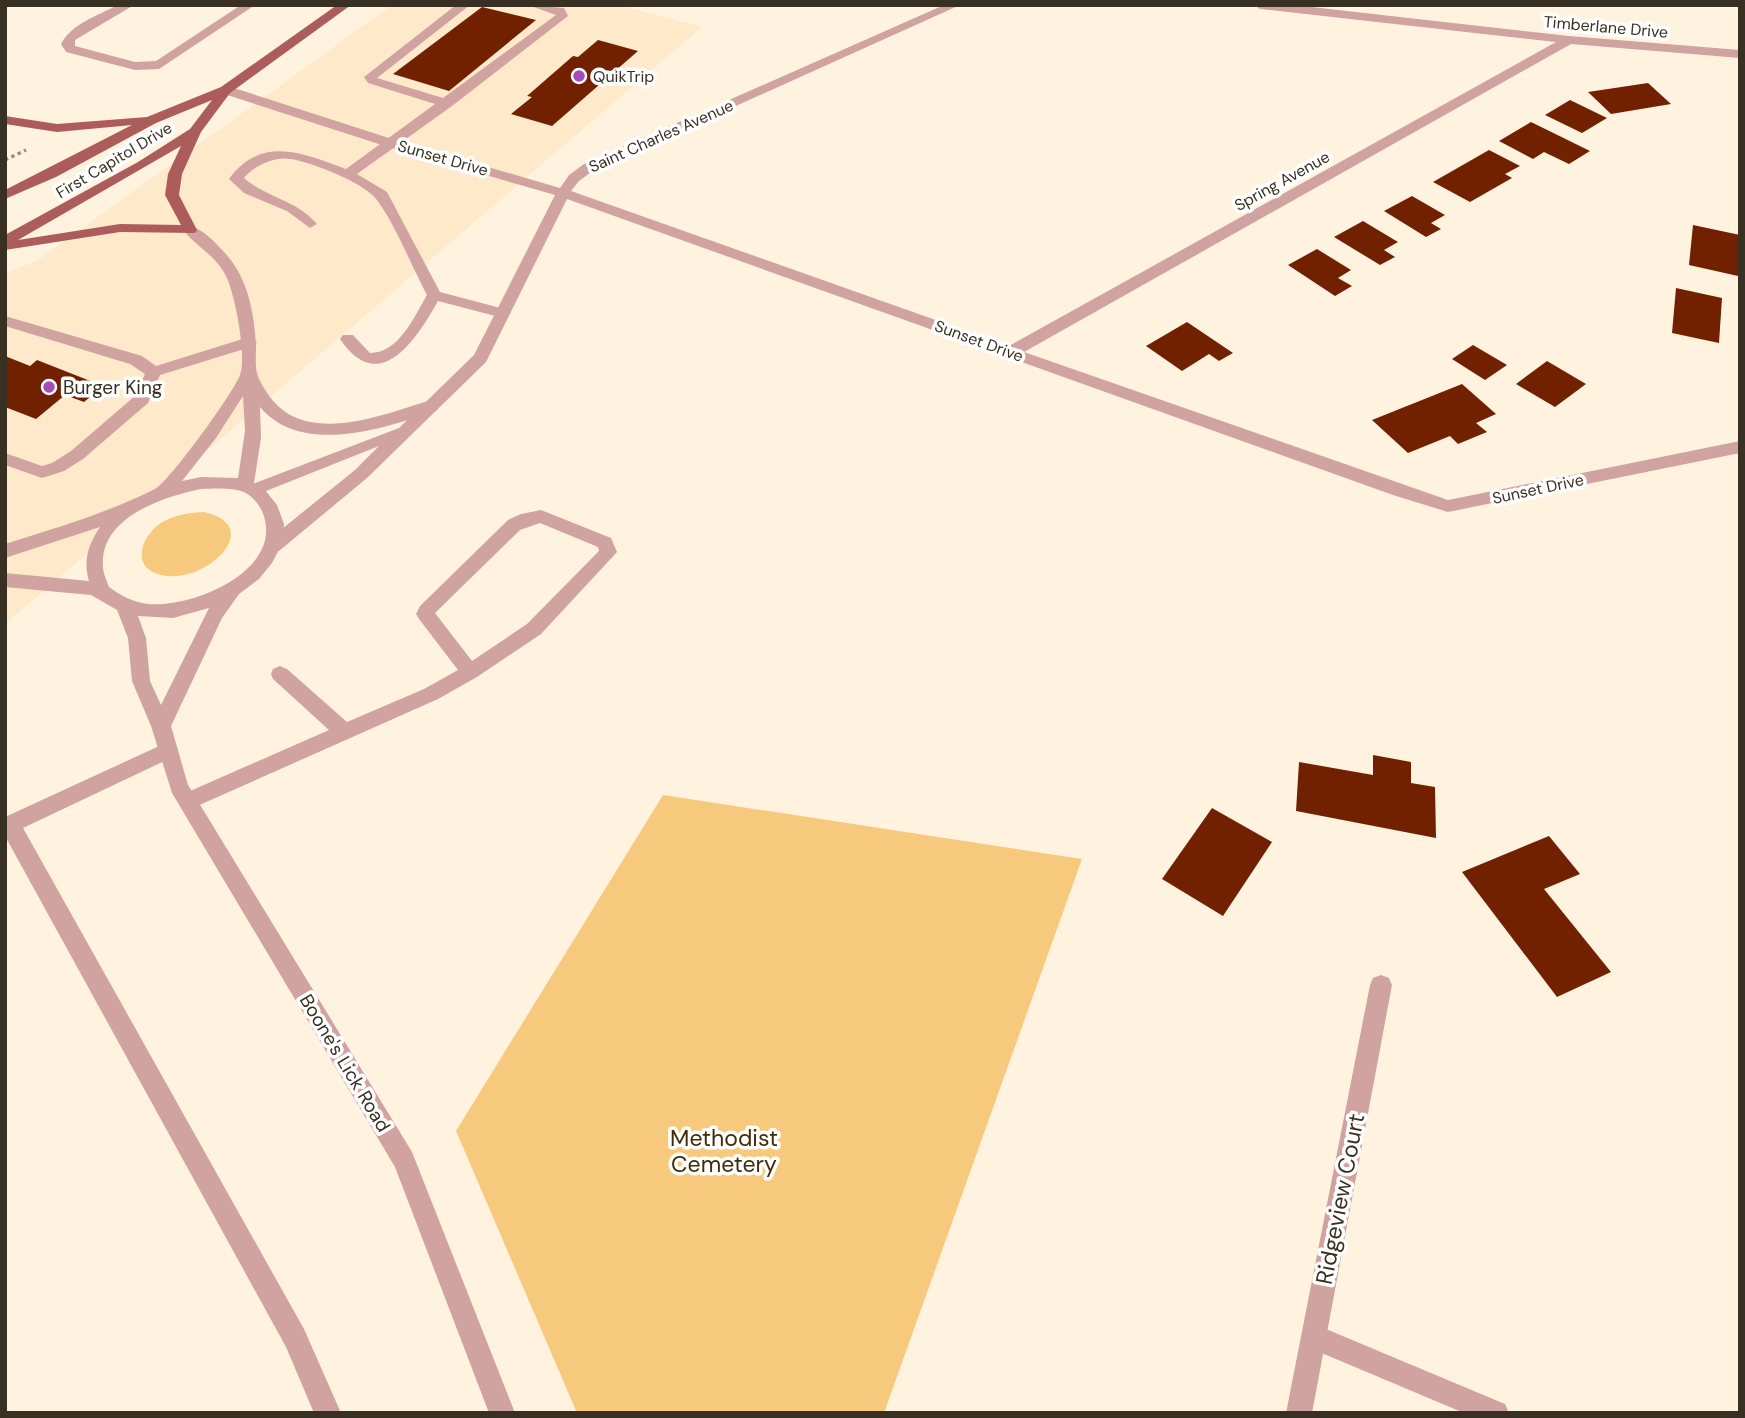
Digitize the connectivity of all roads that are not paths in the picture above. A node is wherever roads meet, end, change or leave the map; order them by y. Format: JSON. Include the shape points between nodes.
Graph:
{"nodes":[{"id":1,"x":128,"y":5,"type":"edge"},
{"id":2,"x":248,"y":5,"type":"edge"},
{"id":3,"x":345,"y":5,"type":"edge"},
{"id":4,"x":464,"y":5,"type":"edge"},
{"id":5,"x":534,"y":5,"type":"edge"},
{"id":6,"x":954,"y":5,"type":"edge"},
{"id":7,"x":1260,"y":5,"type":"edge"},
{"id":8,"x":1569,"y":40,"type":"junction"},
{"id":9,"x":1740,"y":54,"type":"edge"},
{"id":10,"x":226,"y":90,"type":"junction"},
{"id":11,"x":447,"y":103,"type":"junction"},
{"id":12,"x":5,"y":120,"type":"edge"},
{"id":13,"x":151,"y":120,"type":"junction"},
{"id":14,"x":194,"y":132,"type":"junction"},
{"id":15,"x":390,"y":143,"type":"junction"},
{"id":16,"x":348,"y":174,"type":"junction"},
{"id":17,"x":563,"y":193,"type":"junction"},
{"id":18,"x":5,"y":195,"type":"edge"},
{"id":19,"x":310,"y":224,"type":"dead end"},
{"id":20,"x":190,"y":230,"type":"junction"},
{"id":21,"x":5,"y":241,"type":"edge"},
{"id":22,"x":5,"y":246,"type":"edge"},
{"id":23,"x":434,"y":295,"type":"junction"},
{"id":24,"x":503,"y":313,"type":"junction"},
{"id":25,"x":5,"y":321,"type":"edge"},
{"id":26,"x":348,"y":339,"type":"dead end"},
{"id":27,"x":249,"y":342,"type":"junction"},
{"id":28,"x":1011,"y":352,"type":"junction"},
{"id":29,"x":154,"y":372,"type":"junction"},
{"id":30,"x":249,"y":374,"type":"junction"},
{"id":31,"x":431,"y":406,"type":"junction"},
{"id":32,"x":404,"y":430,"type":"junction"},
{"id":33,"x":1740,"y":446,"type":"edge"},
{"id":34,"x":5,"y":459,"type":"edge"},
{"id":35,"x":250,"y":487,"type":"junction"},
{"id":36,"x":165,"y":490,"type":"junction"},
{"id":37,"x":125,"y":511,"type":"junction"},
{"id":38,"x":273,"y":546,"type":"junction"},
{"id":39,"x":5,"y":551,"type":"edge"},
{"id":40,"x":5,"y":580,"type":"edge"},
{"id":41,"x":232,"y":590,"type":"junction"},
{"id":42,"x":102,"y":591,"type":"junction"},
{"id":43,"x":125,"y":607,"type":"junction"},
{"id":44,"x":425,"y":614,"type":"joint"},
{"id":45,"x":534,"y":629,"type":"joint"},
{"id":46,"x":470,"y":673,"type":"junction"},
{"id":47,"x":280,"y":674,"type":"dead end"},
{"id":48,"x":161,"y":726,"type":"junction"},
{"id":49,"x":344,"y":732,"type":"junction"},
{"id":50,"x":168,"y":750,"type":"junction"},
{"id":51,"x":188,"y":801,"type":"junction"},
{"id":52,"x":8,"y":826,"type":"edge"},
{"id":53,"x":1381,"y":985,"type":"dead end"},
{"id":54,"x":1314,"y":1337,"type":"junction"},
{"id":55,"x":328,"y":1413,"type":"edge"},
{"id":56,"x":502,"y":1413,"type":"edge"},
{"id":57,"x":1299,"y":1413,"type":"edge"},
{"id":58,"x":1496,"y":1413,"type":"edge"}],
"edges":[{"from":1,"to":2,"type":"street","via":[[70,38],[70,49],[146,67],[167,60]]},
{"from":3,"to":10,"type":"main road","name":"First Capitol Drive"},
{"from":4,"to":11,"type":"street","via":[[370,77]]},
{"from":5,"to":11,"type":"street","via":[[560,11],[562,16]]},
{"from":6,"to":17,"type":"street","name":"Saint Charles Avenue","via":[[589,167]]},
{"from":7,"to":8,"type":"street","name":"Timberlane Drive"},
{"from":8,"to":9,"type":"street","name":"Timberlane Drive"},
{"from":8,"to":28,"type":"street","name":"Spring Avenue"},
{"from":10,"to":13,"type":"main road","name":"First Capitol Drive"},
{"from":10,"to":14,"type":"main road","name":"First Capitol Drive"},
{"from":10,"to":15,"type":"street","name":"Sunset Drive"},
{"from":11,"to":15,"type":"street"},
{"from":12,"to":13,"type":"main road","via":[[57,128]]},
{"from":13,"to":18,"type":"main road","name":"First Capitol Drive"},
{"from":14,"to":20,"type":"main road","via":[[175,174],[172,195]]},
{"from":14,"to":21,"type":"main road","name":"First Capitol Drive"},
{"from":15,"to":16,"type":"street"},
{"from":15,"to":17,"type":"street","name":"Sunset Drive"},
{"from":16,"to":19,"type":"street","via":[[291,154],[269,156],[245,168],[236,180],[292,208]]},
{"from":16,"to":23,"type":"street","via":[[382,194]]},
{"from":17,"to":24,"type":"street","name":"Saint Charles Avenue"},
{"from":17,"to":28,"type":"street","name":"Sunset Drive"},
{"from":20,"to":22,"type":"main road","via":[[120,228]]},
{"from":20,"to":27,"type":"street","via":[[212,245],[226,263],[248,316]]},
{"from":23,"to":24,"type":"street"},
{"from":23,"to":26,"type":"street","via":[[391,354],[370,359]]},
{"from":24,"to":31,"type":"street","name":"Saint Charles Avenue","via":[[480,358]]},
{"from":25,"to":29,"type":"street","via":[[136,360]]},
{"from":27,"to":29,"type":"street"},
{"from":27,"to":30,"type":"street"},
{"from":28,"to":33,"type":"street","name":"Sunset Drive","via":[[1448,506]]},
{"from":29,"to":34,"type":"street","via":[[142,399],[58,467],[42,472]]},
{"from":30,"to":31,"type":"street","via":[[262,399],[278,415],[327,428],[392,420]]},
{"from":30,"to":35,"type":"street"},
{"from":30,"to":36,"type":"street","via":[[210,434]]},
{"from":31,"to":32,"type":"street","name":"Saint Charles Avenue"},
{"from":32,"to":35,"type":"street","name":"Saint Charles Avenue"},
{"from":32,"to":38,"type":"street","name":"Saint Charles Avenue","via":[[361,474]]},
{"from":35,"to":36,"type":"street","via":[[210,481]]},
{"from":35,"to":38,"type":"street","via":[[274,513]]},
{"from":36,"to":37,"type":"street"},
{"from":37,"to":39,"type":"street"},
{"from":37,"to":42,"type":"street","via":[[97,545],[93,564]]},
{"from":38,"to":41,"type":"street","via":[[264,562]]},
{"from":40,"to":42,"type":"street"},
{"from":41,"to":43,"type":"street","via":[[181,610],[151,612]]},
{"from":41,"to":48,"type":"street","via":[[215,614]]},
{"from":42,"to":43,"type":"street"},
{"from":43,"to":48,"type":"street","name":"Boone's Lick Road","via":[[137,638],[141,681]]},
{"from":44,"to":45,"type":"street","via":[[514,526],[541,516],[605,543],[608,552]]},
{"from":44,"to":46,"type":"street"},
{"from":45,"to":46,"type":"street"},
{"from":46,"to":49,"type":"street"},
{"from":47,"to":49,"type":"street"},
{"from":48,"to":50,"type":"street","name":"Boone's Lick Road"},
{"from":49,"to":51,"type":"street"},
{"from":50,"to":51,"type":"street","name":"Boone's Lick Road"},
{"from":50,"to":52,"type":"street"},
{"from":51,"to":56,"type":"street","name":"Boone's Lick Road","via":[[404,1160]]},
{"from":52,"to":55,"type":"street","via":[[296,1338]]},
{"from":53,"to":54,"type":"street","name":"Ridgeview Court"},
{"from":54,"to":57,"type":"street","name":"Ridgeview Court"},
{"from":54,"to":58,"type":"street"}]}
